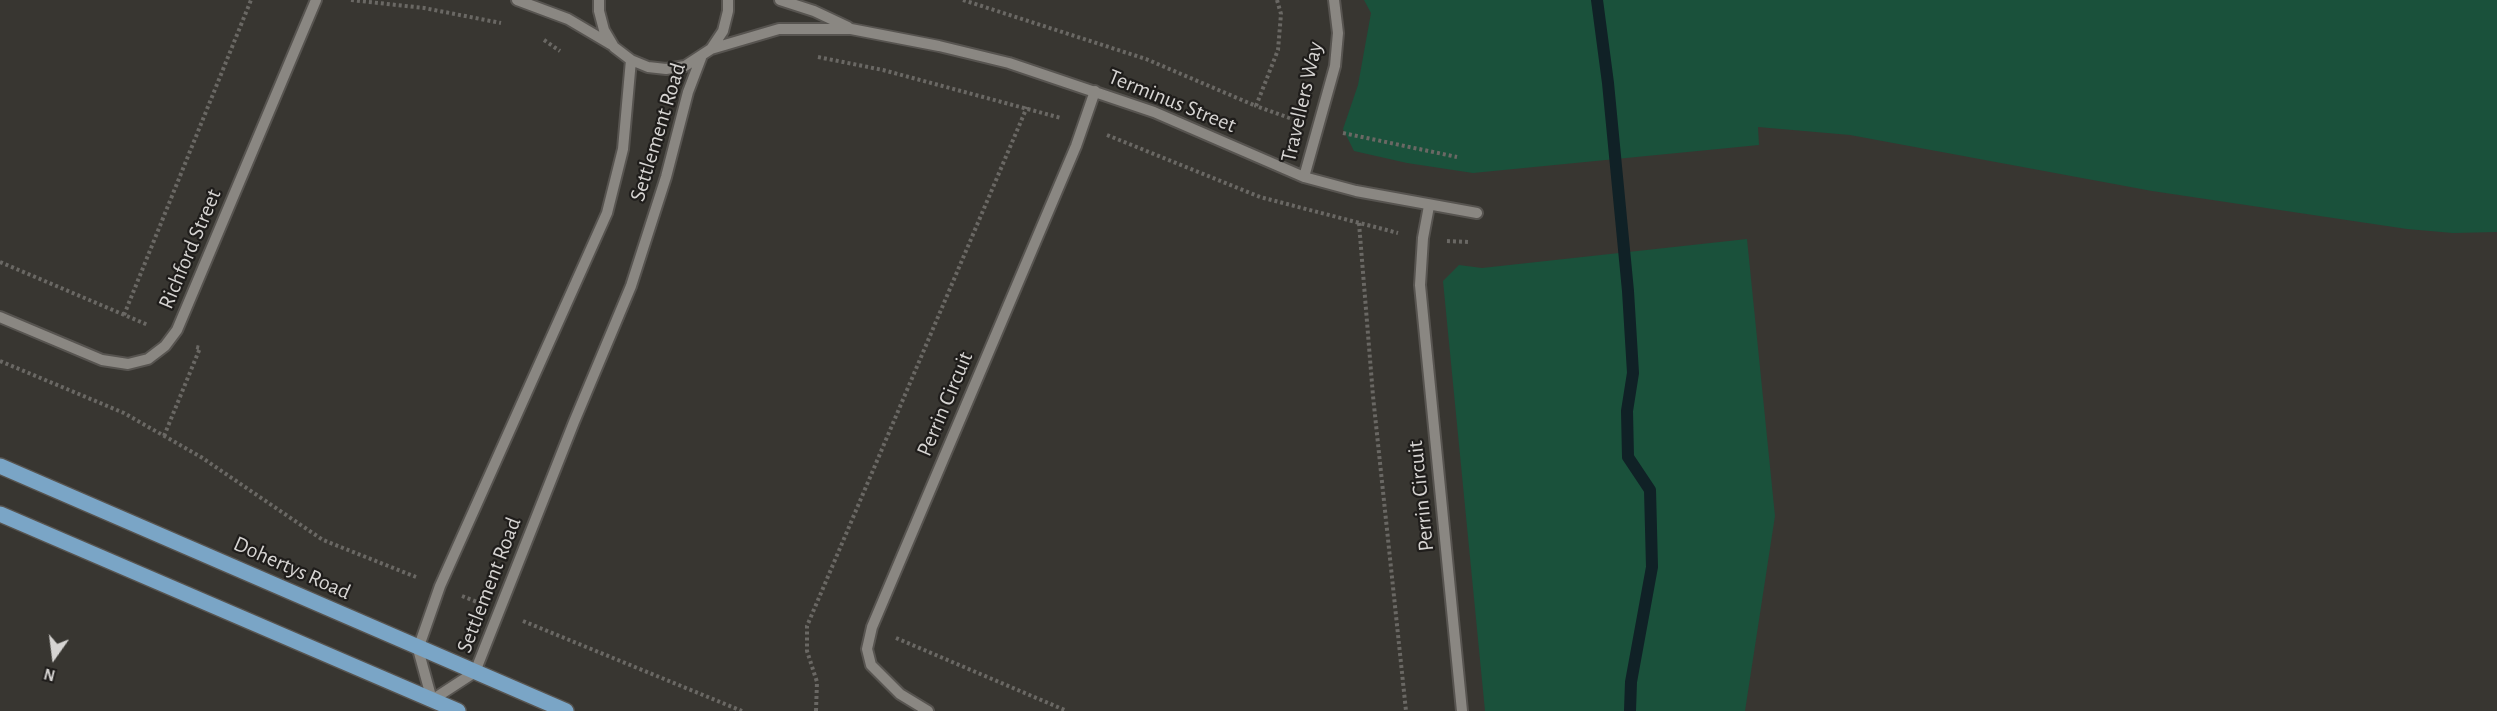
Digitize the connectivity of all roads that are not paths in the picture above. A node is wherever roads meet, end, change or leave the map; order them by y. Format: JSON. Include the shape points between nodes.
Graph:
{"nodes":[{"id":1,"x":316,"y":0,"type":"edge"},
{"id":2,"x":517,"y":0,"type":"edge"},
{"id":3,"x":599,"y":0,"type":"edge"},
{"id":4,"x":728,"y":0,"type":"edge"},
{"id":5,"x":780,"y":0,"type":"edge"},
{"id":6,"x":1334,"y":0,"type":"edge"},
{"id":7,"x":851,"y":29,"type":"junction"},
{"id":8,"x":614,"y":47,"type":"junction"},
{"id":9,"x":711,"y":49,"type":"junction"},
{"id":10,"x":701,"y":58,"type":"junction"},
{"id":11,"x":631,"y":60,"type":"junction"},
{"id":12,"x":1095,"y":92,"type":"junction"},
{"id":13,"x":1304,"y":177,"type":"junction"},
{"id":14,"x":1429,"y":206,"type":"junction"},
{"id":15,"x":1477,"y":213,"type":"dead end"},
{"id":16,"x":0,"y":317,"type":"edge"},
{"id":17,"x":0,"y":466,"type":"edge"},
{"id":18,"x":0,"y":514,"type":"edge"},
{"id":19,"x":418,"y":649,"type":"junction"},
{"id":20,"x":475,"y":672,"type":"junction"},
{"id":21,"x":432,"y":700,"type":"junction"},
{"id":22,"x":458,"y":711,"type":"edge"},
{"id":23,"x":566,"y":711,"type":"edge"},
{"id":24,"x":928,"y":711,"type":"edge"},
{"id":25,"x":1462,"y":711,"type":"edge"}],
"edges":[{"from":1,"to":16,"type":"street","name":"Richford Street","via":[[173,336],[165,346],[148,359],[128,364],[102,360]]},
{"from":2,"to":8,"type":"street","via":[[568,19]]},
{"from":3,"to":8,"type":"street","via":[[604,30]]},
{"from":4,"to":9,"type":"street","via":[[723,31]]},
{"from":5,"to":7,"type":"street","name":"Terminus Street"},
{"from":6,"to":13,"type":"street","name":"Travellers Way","via":[[1338,33],[1335,66]]},
{"from":7,"to":9,"type":"street","name":"Terminus Street","via":[[779,29]]},
{"from":7,"to":12,"type":"street","name":"Terminus Street","via":[[1009,63]]},
{"from":8,"to":11,"type":"street"},
{"from":9,"to":10,"type":"street"},
{"from":10,"to":11,"type":"street","via":[[666,69]]},
{"from":10,"to":20,"type":"street","name":"Settlement Road","via":[[631,286]]},
{"from":11,"to":19,"type":"street","name":"Settlement Road","via":[[623,149],[607,213],[440,586]]},
{"from":12,"to":13,"type":"street","name":"Terminus Street","via":[[1154,112]]},
{"from":12,"to":24,"type":"street","name":"Perrin Circuit","via":[[872,627],[867,649],[872,665],[900,694]]},
{"from":13,"to":14,"type":"street","name":"Terminus Street"},
{"from":14,"to":15,"type":"street","name":"Terminus Street"},
{"from":14,"to":25,"type":"street","name":"Perrin Circuit","via":[[1420,285]]},
{"from":17,"to":19,"type":"main road","name":"Dohertys Road"},
{"from":18,"to":21,"type":"main road"},
{"from":19,"to":20,"type":"main road","name":"Dohertys Road"},
{"from":19,"to":21,"type":"street","name":"Settlement Road"},
{"from":20,"to":21,"type":"street","name":"Settlement Road"},
{"from":20,"to":23,"type":"main road","name":"Dohertys Road"},
{"from":21,"to":22,"type":"main road"}]}
